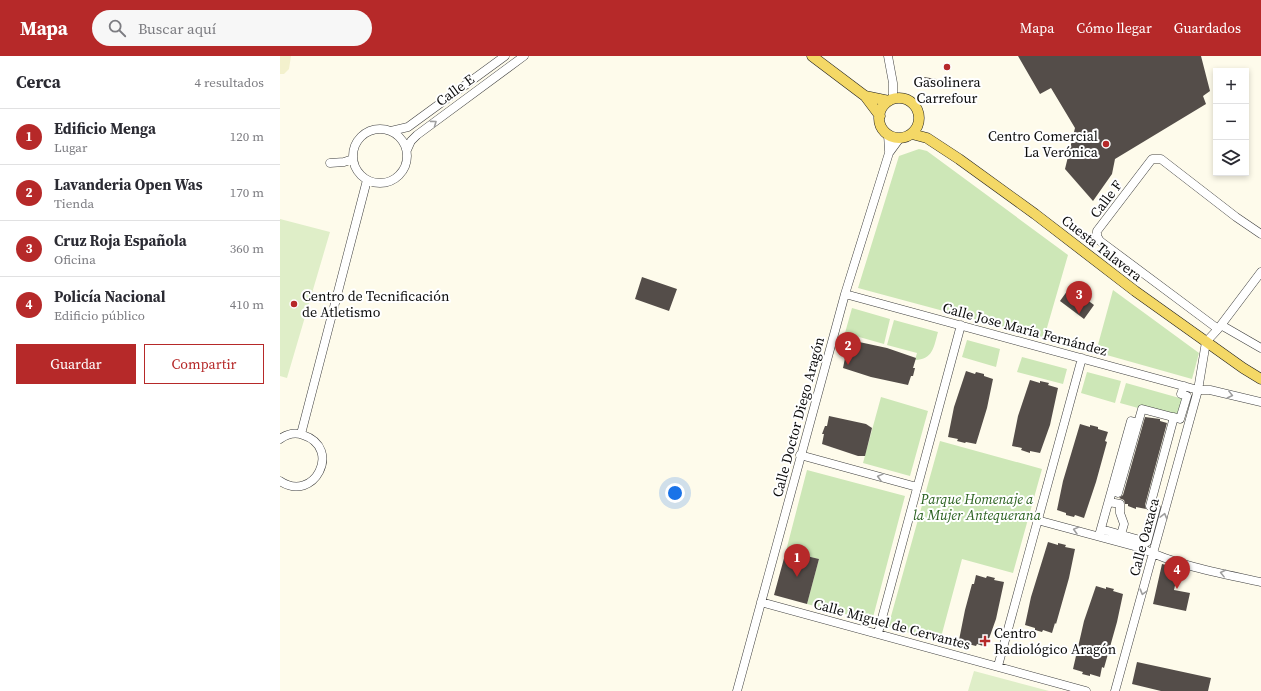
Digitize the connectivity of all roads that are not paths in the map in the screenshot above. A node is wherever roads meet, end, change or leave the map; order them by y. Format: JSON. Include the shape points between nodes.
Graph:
{"nodes":[{"id":1,"x":505,"y":56,"type":"edge"},
{"id":2,"x":524,"y":56,"type":"edge"},
{"id":3,"x":812,"y":56,"type":"edge"},
{"id":4,"x":888,"y":56,"type":"edge"},
{"id":5,"x":865,"y":96,"type":"junction"},
{"id":6,"x":891,"y":100,"type":"junction"},
{"id":7,"x":880,"y":116,"type":"junction"},
{"id":8,"x":919,"y":123,"type":"junction"},
{"id":9,"x":391,"y":131,"type":"junction"},
{"id":10,"x":888,"y":134,"type":"junction"},
{"id":11,"x":912,"y":134,"type":"junction"},
{"id":12,"x":900,"y":138,"type":"junction"},
{"id":13,"x":927,"y":138,"type":"junction"},
{"id":14,"x":407,"y":150,"type":"junction"},
{"id":15,"x":889,"y":151,"type":"junction"},
{"id":16,"x":353,"y":159,"type":"junction"},
{"id":17,"x":330,"y":163,"type":"dead end"},
{"id":18,"x":367,"y":180,"type":"junction"},
{"id":19,"x":1258,"y":232,"type":"edge"},
{"id":20,"x":1261,"y":272,"type":"edge"},
{"id":21,"x":845,"y":294,"type":"junction"},
{"id":22,"x":961,"y":325,"type":"junction"},
{"id":23,"x":1219,"y":327,"type":"junction"},
{"id":24,"x":1206,"y":342,"type":"junction"},
{"id":25,"x":1261,"y":348,"type":"edge"},
{"id":26,"x":1082,"y":358,"type":"junction"},
{"id":27,"x":1261,"y":379,"type":"edge"},
{"id":28,"x":1184,"y":386,"type":"junction"},
{"id":29,"x":1198,"y":390,"type":"junction"},
{"id":30,"x":1261,"y":402,"type":"edge"},
{"id":31,"x":1174,"y":417,"type":"junction"},
{"id":32,"x":301,"y":434,"type":"junction"},
{"id":33,"x":280,"y":439,"type":"edge"},
{"id":34,"x":800,"y":455,"type":"junction"},
{"id":35,"x":1122,"y":467,"type":"junction"},
{"id":36,"x":280,"y":481,"type":"edge"},
{"id":37,"x":917,"y":487,"type":"junction"},
{"id":38,"x":1037,"y":520,"type":"junction"},
{"id":39,"x":1121,"y":536,"type":"junction"},
{"id":40,"x":1154,"y":554,"type":"junction"},
{"id":41,"x":1261,"y":582,"type":"edge"},
{"id":42,"x":761,"y":602,"type":"junction"},
{"id":43,"x":878,"y":633,"type":"junction"},
{"id":44,"x":998,"y":666,"type":"junction"},
{"id":45,"x":737,"y":691,"type":"edge"},
{"id":46,"x":1086,"y":691,"type":"edge"},
{"id":47,"x":1115,"y":691,"type":"edge"}],
"edges":[{"from":1,"to":9,"type":"street","name":"Calle E","via":[[408,127]]},
{"from":14,"to":2,"type":"street","name":"Calle E","one_way":true,"via":[[417,135]]},
{"from":3,"to":5,"type":"main road"},
{"from":4,"to":6,"type":"street","via":[[892,83]]},
{"from":5,"to":6,"type":"main road"},
{"from":5,"to":7,"type":"main road"},
{"from":6,"to":7,"type":"main road","via":[[884,105]]},
{"from":6,"to":8,"type":"main road","via":[[899,98],[912,102],[917,108]]},
{"from":7,"to":10,"type":"main road","via":[[880,123]]},
{"from":8,"to":11,"type":"main road"},
{"from":8,"to":13,"type":"main road","name":"Cuesta Talavera"},
{"from":9,"to":14,"type":"street","via":[[402,140]]},
{"from":9,"to":16,"type":"street","via":[[376,129],[362,136],[354,149]]},
{"from":10,"to":12,"type":"main road"},
{"from":10,"to":15,"type":"street","name":"Calle Doctor Diego Aragón"},
{"from":11,"to":12,"type":"main road"},
{"from":11,"to":13,"type":"main road","name":"Cuesta Talavera"},
{"from":12,"to":15,"type":"street","name":"Calle Doctor Diego Aragón"},
{"from":13,"to":24,"type":"main road","name":"Cuesta Talavera","via":[[1035,214]]},
{"from":14,"to":18,"type":"street","via":[[406,165],[397,177],[382,183]]},
{"from":15,"to":21,"type":"street","name":"Calle Doctor Diego Aragón"},
{"from":16,"to":17,"type":"street"},
{"from":16,"to":18,"type":"street","via":[[359,173]]},
{"from":18,"to":32,"type":"street"},
{"from":19,"to":23,"type":"street","name":"Calle F","via":[[1156,158],[1152,159],[1098,232],[1100,241]]},
{"from":20,"to":23,"type":"street"},
{"from":21,"to":22,"type":"street","name":"Calle Jose María Fernández"},
{"from":21,"to":34,"type":"street","name":"Calle Doctor Diego Aragón"},
{"from":22,"to":26,"type":"street","name":"Calle Jose María Fernández"},
{"from":22,"to":37,"type":"street"},
{"from":23,"to":24,"type":"street"},
{"from":23,"to":25,"type":"street"},
{"from":24,"to":27,"type":"main road","name":"Cuesta Talavera"},
{"from":24,"to":29,"type":"street","name":"Calle Oaxaca"},
{"from":26,"to":28,"type":"street","name":"Calle Jose María Fernández"},
{"from":26,"to":38,"type":"street"},
{"from":28,"to":29,"type":"street","name":"Calle Jose María Fernández"},
{"from":28,"to":31,"type":"street","via":[[1181,394],[1187,396],[1180,419]]},
{"from":29,"to":30,"type":"street","name":"Calle Jose María Fernández","one_way":true,"via":[[1210,390]]},
{"from":40,"to":29,"type":"street","name":"Calle Oaxaca","one_way":true},
{"from":31,"to":35,"type":"street","via":[[1142,409]]},
{"from":31,"to":39,"type":"street","via":[[1150,506],[1156,508],[1147,542]]},
{"from":32,"to":33,"type":"street","via":[[292,433]]},
{"from":32,"to":36,"type":"street","via":[[316,442],[322,455],[322,468],[311,482],[302,486],[293,487]]},
{"from":37,"to":34,"type":"street","one_way":true},
{"from":34,"to":42,"type":"street","name":"Calle Doctor Diego Aragón"},
{"from":35,"to":39,"type":"street","via":[[1118,492],[1112,491],[1109,502],[1120,504],[1124,524]]},
{"from":35,"to":39,"type":"street","via":[[1100,531]]},
{"from":37,"to":43,"type":"street"},
{"from":40,"to":38,"type":"street","one_way":true,"via":[[1141,548]]},
{"from":38,"to":44,"type":"street"},
{"from":41,"to":40,"type":"street","one_way":true},
{"from":40,"to":47,"type":"street","name":"Calle Oaxaca","one_way":true},
{"from":42,"to":43,"type":"street","name":"Calle Miguel de Cervantes"},
{"from":42,"to":45,"type":"street","name":"Calle Doctor Diego Aragón"},
{"from":43,"to":44,"type":"street","name":"Calle Miguel de Cervantes"},
{"from":44,"to":46,"type":"street","name":"Calle Miguel de Cervantes"}]}
